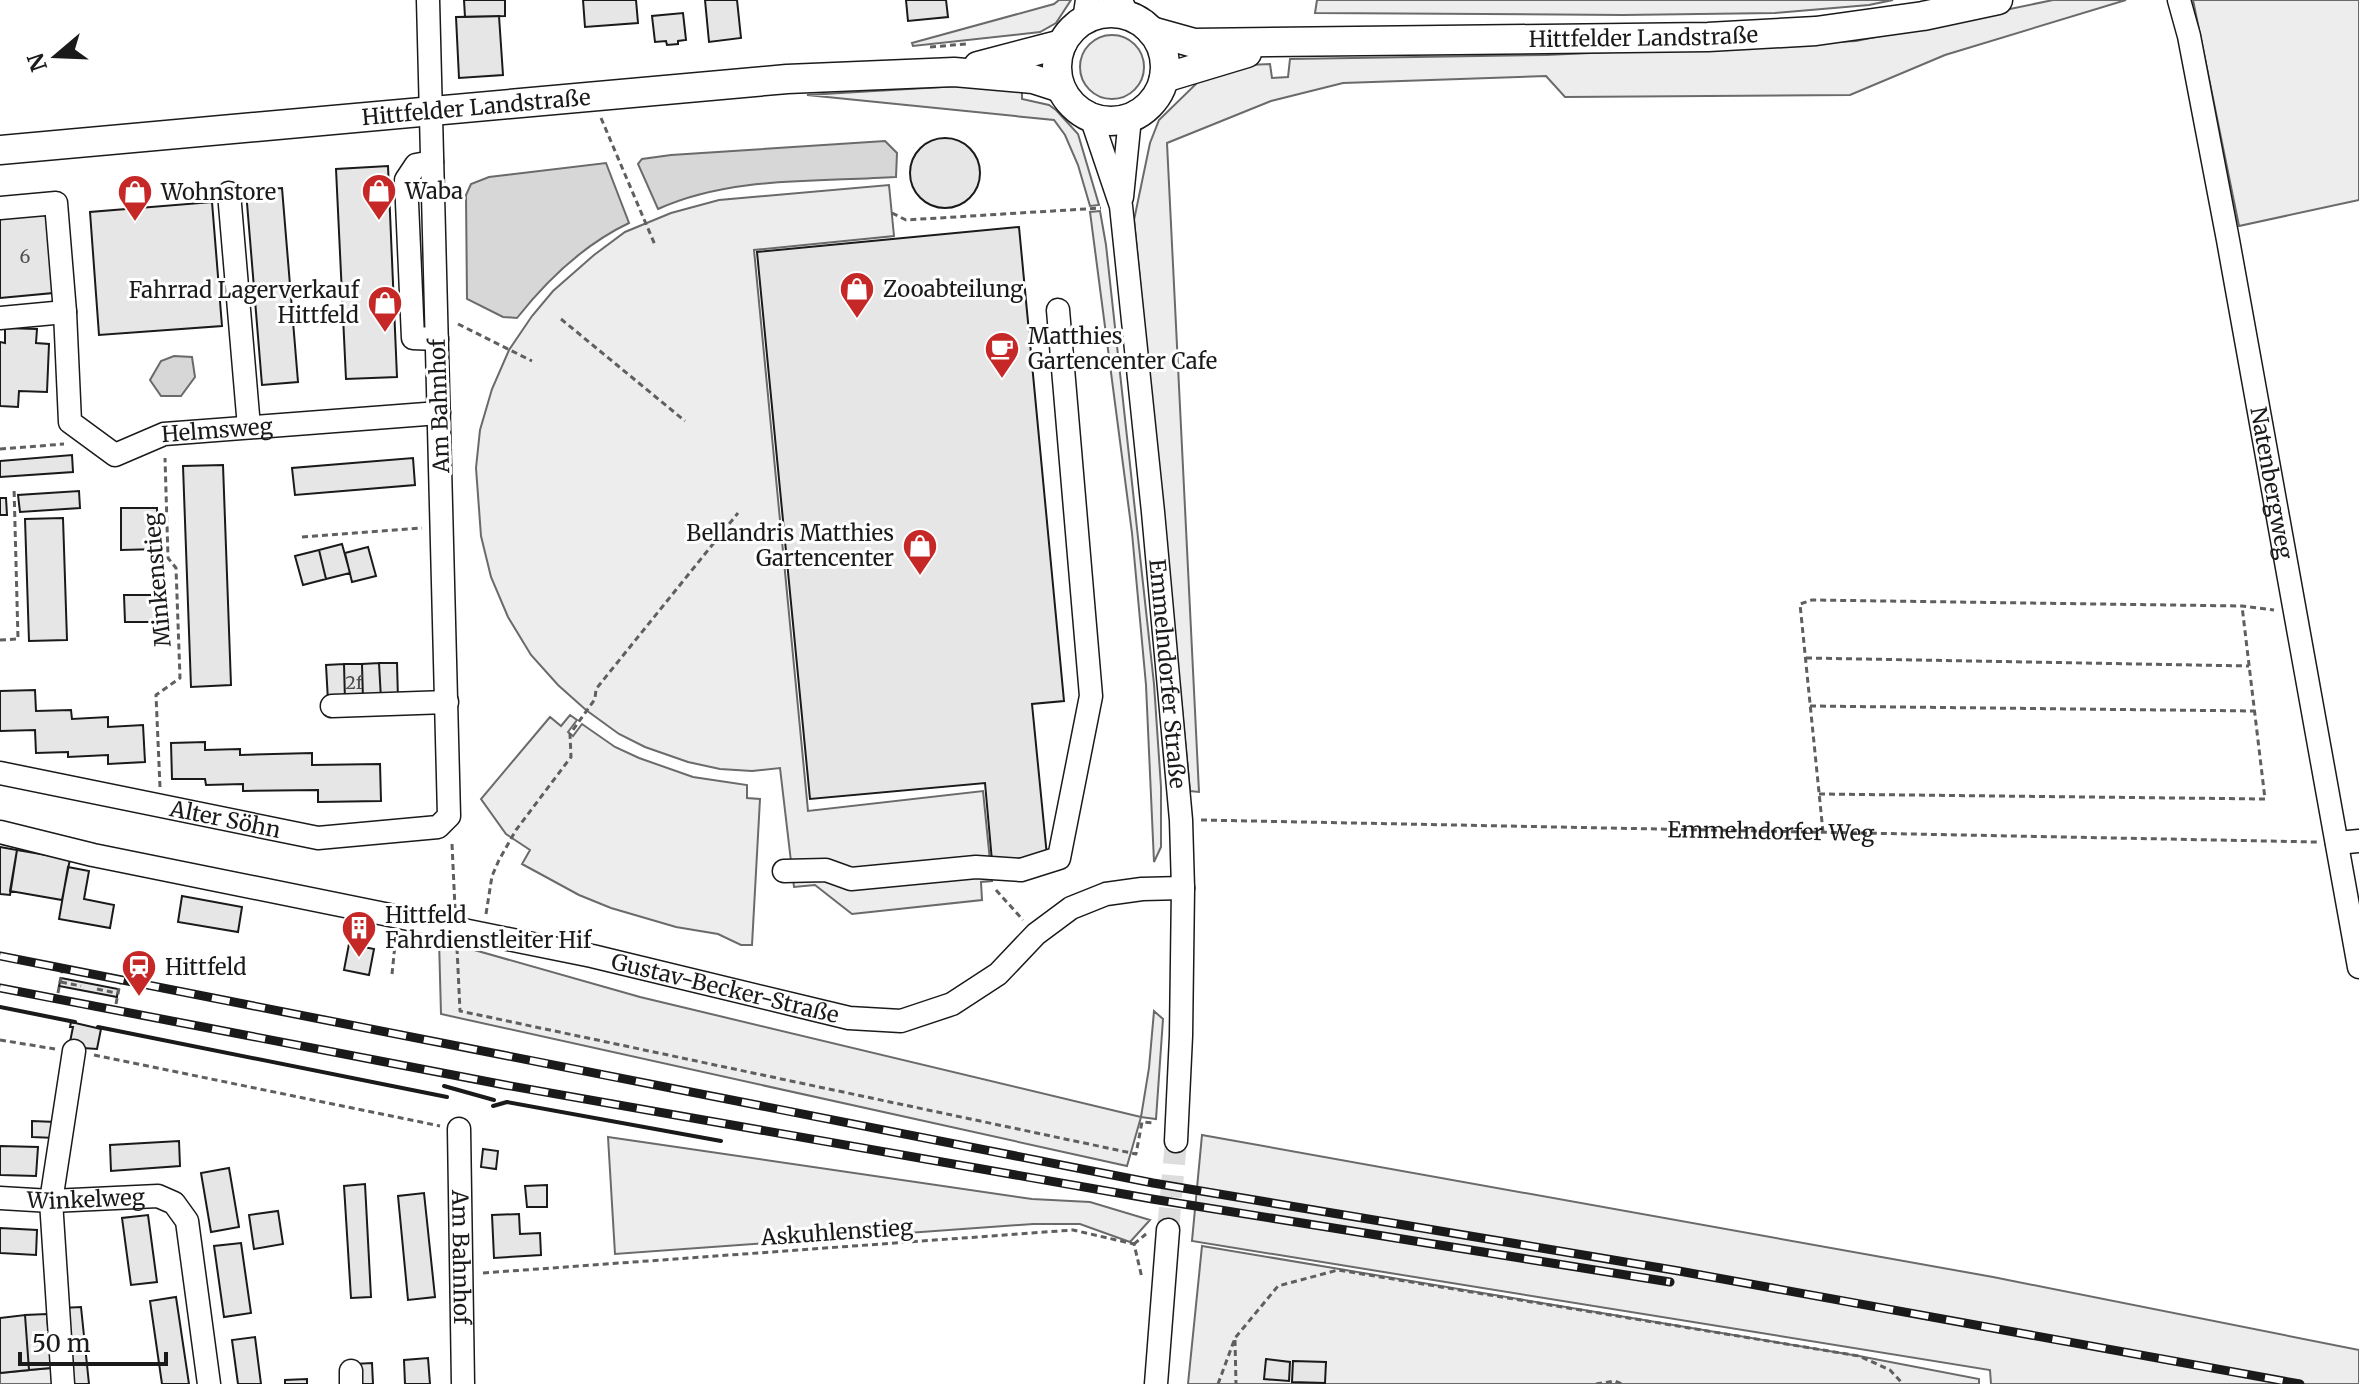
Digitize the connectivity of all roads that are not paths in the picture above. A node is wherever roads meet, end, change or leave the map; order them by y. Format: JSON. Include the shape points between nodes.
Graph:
{"nodes":[{"id":1,"x":428,"y":0,"type":"edge"},
{"id":2,"x":1998,"y":0,"type":"edge"},
{"id":3,"x":2179,"y":0,"type":"edge"},
{"id":4,"x":1124,"y":8,"type":"edge"},
{"id":5,"x":1086,"y":10,"type":"edge"},
{"id":6,"x":1151,"y":31,"type":"junction"},
{"id":7,"x":1286,"y":43,"type":"junction"},
{"id":8,"x":1062,"y":44,"type":"junction"},
{"id":9,"x":954,"y":72,"type":"junction"},
{"id":10,"x":1061,"y":88,"type":"junction"},
{"id":11,"x":1168,"y":88,"type":"junction"},
{"id":12,"x":431,"y":111,"type":"junction"},
{"id":13,"x":1091,"y":117,"type":"junction"},
{"id":14,"x":1139,"y":122,"type":"junction"},
{"id":15,"x":0,"y":150,"type":"edge"},
{"id":16,"x":432,"y":162,"type":"junction"},
{"id":17,"x":229,"y":193,"type":"dead end"},
{"id":18,"x":1121,"y":206,"type":"junction"},
{"id":19,"x":0,"y":208,"type":"edge"},
{"id":20,"x":1058,"y":310,"type":"dead end"},
{"id":21,"x":65,"y":312,"type":"junction"},
{"id":22,"x":0,"y":318,"type":"edge"},
{"id":23,"x":437,"y":339,"type":"junction"},
{"id":24,"x":439,"y":413,"type":"junction"},
{"id":25,"x":249,"y":427,"type":"junction"},
{"id":26,"x":447,"y":702,"type":"junction"},
{"id":27,"x":332,"y":706,"type":"dead end"},
{"id":28,"x":0,"y":773,"type":"edge"},
{"id":29,"x":449,"y":816,"type":"joint"},
{"id":30,"x":0,"y":832,"type":"edge"},
{"id":31,"x":2348,"y":842,"type":"edge"},
{"id":32,"x":784,"y":871,"type":"dead end"},
{"id":33,"x":1183,"y":888,"type":"junction"},
{"id":34,"x":2359,"y":967,"type":"edge"},
{"id":35,"x":74,"y":1051,"type":"road end"},
{"id":36,"x":459,"y":1129,"type":"road end"},
{"id":37,"x":1176,"y":1141,"type":"tunnel mouth"},
{"id":38,"x":0,"y":1198,"type":"edge"},
{"id":39,"x":51,"y":1201,"type":"junction"},
{"id":40,"x":1168,"y":1230,"type":"tunnel mouth"},
{"id":41,"x":63,"y":1384,"type":"edge"},
{"id":42,"x":209,"y":1384,"type":"edge"},
{"id":43,"x":463,"y":1384,"type":"edge"},
{"id":44,"x":1156,"y":1384,"type":"edge"}],
"edges":[{"from":1,"to":12,"type":"street","name":"Am Bahnhof"},
{"from":2,"to":7,"type":"main road","name":"Hittfelder Landstraße","via":[[1816,31]]},
{"from":3,"to":31,"type":"street","name":"Natenbergweg","via":[[2295,613]]},
{"from":4,"to":5,"type":"main road","name":"Hittfelder Landstraße","via":[[1113,13]]},
{"from":4,"to":6,"type":"main road","name":"Hittfelder Landstraße"},
{"from":5,"to":8,"type":"main road","name":"Hittfelder Landstraße"},
{"from":6,"to":7,"type":"main road","name":"Hittfelder Landstraße","via":[[1194,43]]},
{"from":6,"to":11,"type":"main road","via":[[1165,61]]},
{"from":7,"to":11,"type":"main road","name":"Hittfelder Landstraße","via":[[1196,66]]},
{"from":8,"to":9,"type":"main road","name":"Hittfelder Landstraße"},
{"from":8,"to":10,"type":"main road","via":[[1057,59]]},
{"from":9,"to":10,"type":"main road","name":"Hittfelder Landstraße","via":[[1033,79]]},
{"from":9,"to":12,"type":"main road","name":"Hittfelder Landstraße","via":[[787,79]]},
{"from":10,"to":13,"type":"main road","via":[[1078,110]]},
{"from":11,"to":14,"type":"main road"},
{"from":12,"to":15,"type":"main road","name":"Hittfelder Landstraße"},
{"from":12,"to":16,"type":"street","name":"Am Bahnhof"},
{"from":13,"to":14,"type":"main road"},
{"from":13,"to":18,"type":"street","name":"Emmelndorfer Straße"},
{"from":14,"to":18,"type":"street","name":"Emmelndorfer Straße"},
{"from":16,"to":23,"type":"street","name":"Am Bahnhof"},
{"from":16,"to":23,"type":"street","via":[[416,165],[406,180],[413,338]]},
{"from":17,"to":25,"type":"street"},
{"from":18,"to":33,"type":"street","name":"Emmelndorfer Straße","via":[[1153,512]]},
{"from":19,"to":21,"type":"street","via":[[56,203]]},
{"from":20,"to":32,"type":"street","via":[[1091,696],[1059,858],[1021,870],[976,867],[851,879],[826,870]]},
{"from":21,"to":22,"type":"street"},
{"from":21,"to":25,"type":"street","name":"Helmsweg","via":[[70,422],[115,455],[164,434]]},
{"from":23,"to":24,"type":"street","name":"Am Bahnhof"},
{"from":24,"to":25,"type":"street","name":"Helmsweg"},
{"from":24,"to":26,"type":"street","name":"Am Bahnhof"},
{"from":26,"to":27,"type":"street"},
{"from":26,"to":29,"type":"street","name":"Am Bahnhof"},
{"from":28,"to":29,"type":"street","name":"Alter Söhn","via":[[318,838],[438,827]]},
{"from":30,"to":33,"type":"street","name":"Gustav-Becker-Straße","via":[[592,956],[849,1018],[901,1021],[952,1004],[998,974],[1036,934],[1071,908],[1106,894]]},
{"from":31,"to":34,"type":"street","name":"Natenbergweg"},
{"from":33,"to":37,"type":"street","name":"Emmelndorfer Straße"},
{"from":35,"to":39,"type":"street"},
{"from":36,"to":43,"type":"street","name":"Am Bahnhof"},
{"from":38,"to":39,"type":"street","name":"Winkelweg"},
{"from":39,"to":41,"type":"street"},
{"from":39,"to":42,"type":"street","name":"Winkelweg","via":[[158,1196],[174,1203],[187,1221]]},
{"from":40,"to":44,"type":"street"}]}
